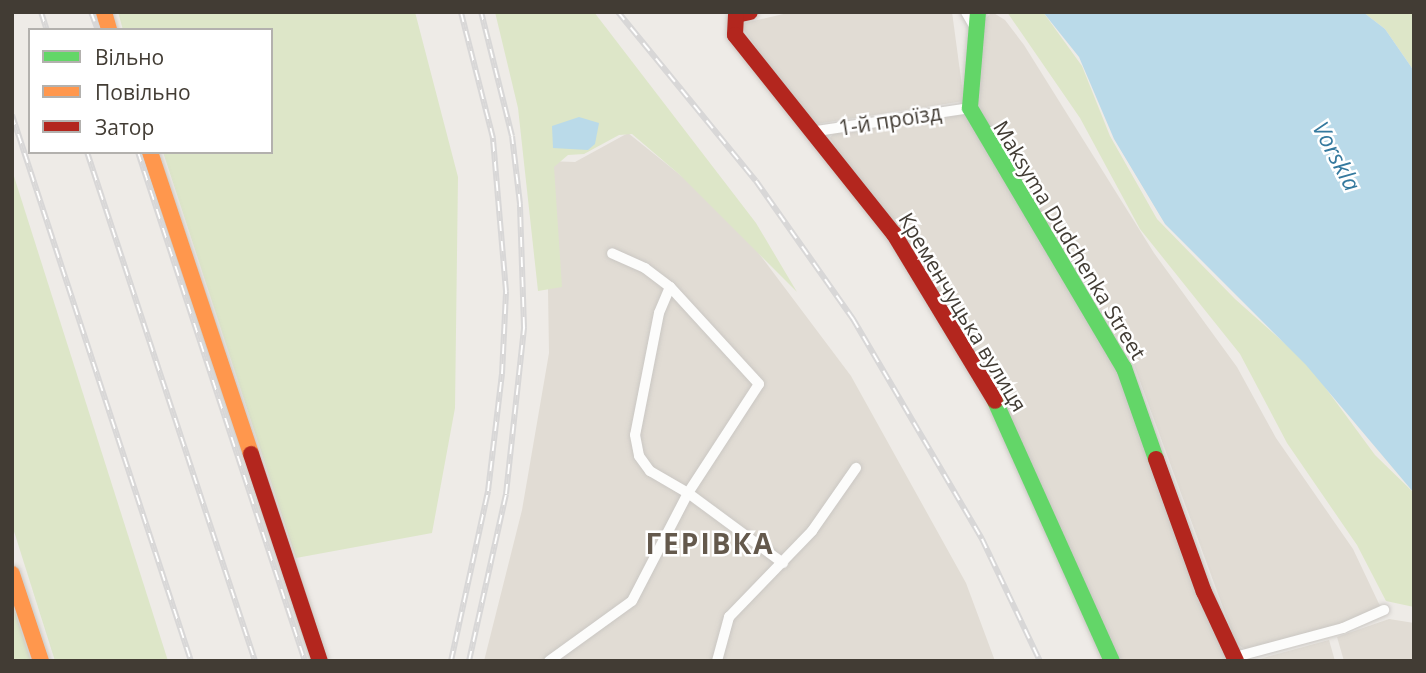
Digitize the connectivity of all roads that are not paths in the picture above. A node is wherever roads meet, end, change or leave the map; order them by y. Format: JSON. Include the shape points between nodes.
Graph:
{"nodes":[{"id":1,"x":966,"y":12,"type":"edge"},
{"id":2,"x":978,"y":12,"type":"edge"},
{"id":3,"x":743,"y":14,"type":"edge"},
{"id":4,"x":977,"y":31,"type":"junction"},
{"id":5,"x":970,"y":108,"type":"junction"},
{"id":6,"x":810,"y":132,"type":"junction"},
{"id":7,"x":151,"y":154,"type":"edge"},
{"id":8,"x":612,"y":253,"type":"dead end"},
{"id":9,"x":670,"y":287,"type":"junction"},
{"id":10,"x":856,"y":468,"type":"dead end"},
{"id":11,"x":688,"y":493,"type":"junction"},
{"id":12,"x":783,"y":563,"type":"junction"},
{"id":13,"x":12,"y":574,"type":"edge"},
{"id":14,"x":1384,"y":610,"type":"dead end"},
{"id":15,"x":1236,"y":659,"type":"edge"},
{"id":16,"x":41,"y":661,"type":"edge"},
{"id":17,"x":320,"y":661,"type":"edge"},
{"id":18,"x":550,"y":661,"type":"edge"},
{"id":19,"x":717,"y":661,"type":"edge"},
{"id":20,"x":1112,"y":661,"type":"edge"}],
"edges":[{"from":1,"to":4,"type":"street"},
{"from":2,"to":4,"type":"street","name":"Maksyma Dudchenka Street"},
{"from":3,"to":6,"type":"street","name":"Кременчуцька вулиця","via":[[734,35]]},
{"from":4,"to":5,"type":"street","name":"Maksyma Dudchenka Street"},
{"from":5,"to":6,"type":"street","name":"1-й проїзд"},
{"from":5,"to":15,"type":"street","name":"Maksyma Dudchenka Street","via":[[1124,368],[1204,592]]},
{"from":6,"to":20,"type":"street","name":"Кременчуцька вулиця","via":[[894,234],[1006,419]]},
{"from":7,"to":17,"type":"street"},
{"from":8,"to":9,"type":"street","via":[[645,268]]},
{"from":9,"to":11,"type":"street","via":[[659,313],[635,435],[639,456],[650,471]]},
{"from":9,"to":11,"type":"street","via":[[759,384]]},
{"from":10,"to":12,"type":"street"},
{"from":11,"to":12,"type":"street"},
{"from":11,"to":18,"type":"street","via":[[632,601]]},
{"from":12,"to":19,"type":"street","via":[[729,617]]},
{"from":13,"to":16,"type":"street"},
{"from":14,"to":15,"type":"street","via":[[1343,628]]}]}
